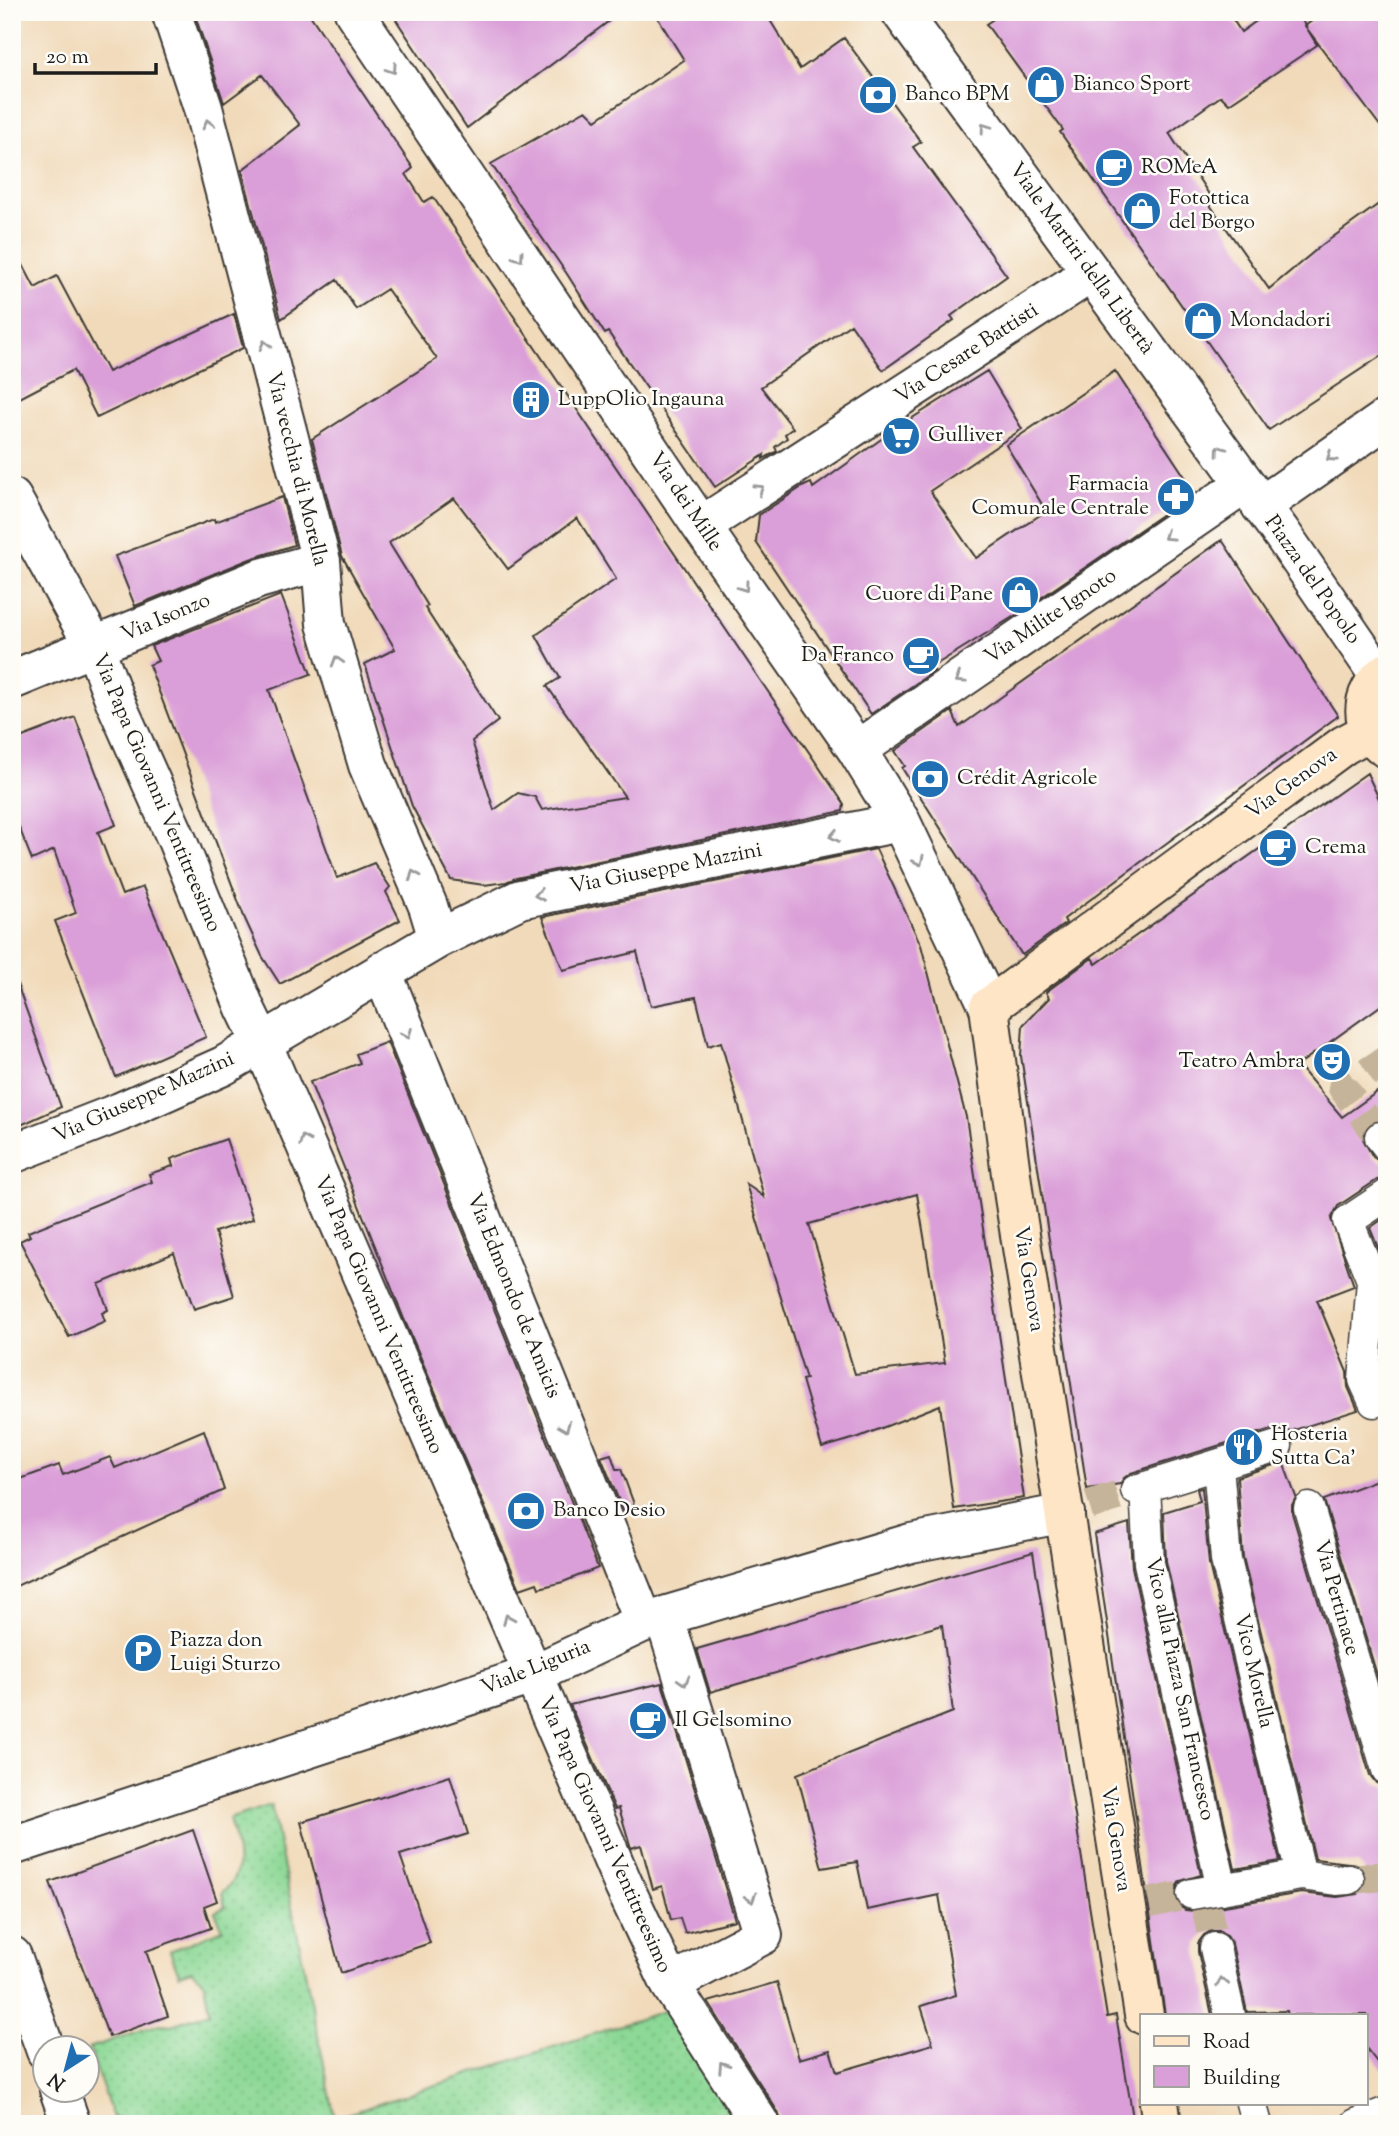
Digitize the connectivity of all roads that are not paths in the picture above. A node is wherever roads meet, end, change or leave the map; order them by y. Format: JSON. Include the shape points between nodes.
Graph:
{"nodes":[{"id":1,"x":171,"y":12,"type":"edge"},
{"id":2,"x":354,"y":12,"type":"edge"},
{"id":3,"x":901,"y":12,"type":"edge"},
{"id":4,"x":1091,"y":273,"type":"junction"},
{"id":5,"x":1387,"y":418,"type":"edge"},
{"id":6,"x":1253,"y":495,"type":"junction"},
{"id":7,"x":12,"y":498,"type":"edge"},
{"id":8,"x":701,"y":526,"type":"junction"},
{"id":9,"x":321,"y":561,"type":"junction"},
{"id":10,"x":96,"y":648,"type":"junction"},
{"id":11,"x":1383,"y":674,"type":"edge"},
{"id":12,"x":12,"y":680,"type":"edge"},
{"id":13,"x":1378,"y":740,"type":"edge"},
{"id":14,"x":857,"y":750,"type":"junction"},
{"id":15,"x":901,"y":822,"type":"junction"},
{"id":16,"x":438,"y":939,"type":"junction"},
{"id":17,"x":382,"y":971,"type":"junction"},
{"id":18,"x":989,"y":1007,"type":"junction"},
{"id":19,"x":262,"y":1043,"type":"junction"},
{"id":20,"x":12,"y":1154,"type":"edge"},
{"id":21,"x":1387,"y":1195,"type":"edge"},
{"id":22,"x":1374,"y":1402,"type":"dead end"},
{"id":23,"x":1277,"y":1446,"type":"dead end"},
{"id":24,"x":1218,"y":1465,"type":"junction"},
{"id":25,"x":1309,"y":1508,"type":"dead end"},
{"id":26,"x":1077,"y":1509,"type":"junction"},
{"id":27,"x":654,"y":1619,"type":"junction"},
{"id":28,"x":532,"y":1675,"type":"junction"},
{"id":29,"x":1387,"y":1770,"type":"edge"},
{"id":30,"x":12,"y":1846,"type":"edge"},
{"id":31,"x":1301,"y":1875,"type":"junction"},
{"id":32,"x":1349,"y":1879,"type":"tunnel mouth"},
{"id":33,"x":1215,"y":1948,"type":"tunnel mouth"},
{"id":34,"x":12,"y":1955,"type":"edge"},
{"id":35,"x":670,"y":1984,"type":"junction"},
{"id":36,"x":1144,"y":2014,"type":"edge"},
{"id":37,"x":1230,"y":2014,"type":"edge"},
{"id":38,"x":40,"y":2035,"type":"edge"},
{"id":39,"x":64,"y":2104,"type":"edge"},
{"id":40,"x":1159,"y":2104,"type":"edge"},
{"id":41,"x":1251,"y":2104,"type":"edge"},
{"id":42,"x":1387,"y":2112,"type":"edge"},
{"id":43,"x":71,"y":2124,"type":"edge"},
{"id":44,"x":760,"y":2124,"type":"edge"},
{"id":45,"x":1162,"y":2124,"type":"edge"},
{"id":46,"x":1257,"y":2124,"type":"edge"},
{"id":47,"x":1356,"y":2124,"type":"edge"}],
"edges":[{"from":9,"to":1,"type":"street","name":"Via vecchia di Morella","one_way":true,"via":[[203,108]]},
{"from":2,"to":8,"type":"street","name":"Via dei Mille","one_way":true},
{"from":4,"to":3,"type":"street","name":"Viale Martiri della Libertà","one_way":true},
{"from":6,"to":4,"type":"street","name":"Viale Martiri della Libertà","one_way":true},
{"from":8,"to":4,"type":"street","name":"Via Cesare Battisti","one_way":true},
{"from":5,"to":6,"type":"street","name":"Piazza del Popolo","one_way":true},
{"from":6,"to":11,"type":"street","name":"Piazza del Popolo"},
{"from":6,"to":14,"type":"street","name":"Via Milite Ignoto","one_way":true},
{"from":7,"to":10,"type":"street","name":"Via Papa Giovanni Ventitreesimo"},
{"from":8,"to":14,"type":"street","name":"Via dei Mille","one_way":true},
{"from":9,"to":10,"type":"street","name":"Via Isonzo","via":[[258,579]]},
{"from":16,"to":9,"type":"street","name":"Via vecchia di Morella","one_way":true,"via":[[368,765],[326,624]]},
{"from":10,"to":12,"type":"street","name":"Via Isonzo"},
{"from":10,"to":19,"type":"street","name":"Via Papa Giovanni Ventitreesimo"},
{"from":11,"to":13,"type":"main road","via":[[1365,702],[1365,717]]},
{"from":13,"to":18,"type":"main road","name":"Via Genova","via":[[1345,745]]},
{"from":14,"to":15,"type":"street","name":"Via dei Mille"},
{"from":15,"to":16,"type":"street","name":"Via Giuseppe Mazzini","one_way":true,"via":[[520,898]]},
{"from":15,"to":18,"type":"street","name":"Via dei Mille","one_way":true},
{"from":16,"to":17,"type":"street"},
{"from":17,"to":19,"type":"street","name":"Via Giuseppe Mazzini"},
{"from":17,"to":27,"type":"street","name":"Via Edmondo de Amicis","one_way":true},
{"from":18,"to":26,"type":"main road","name":"Via Genova","via":[[1014,1197]]},
{"from":19,"to":20,"type":"street","name":"Via Giuseppe Mazzini","via":[[189,1082]]},
{"from":28,"to":19,"type":"street","name":"Via Papa Giovanni Ventitreesimo","one_way":true},
{"from":21,"to":22,"type":"street","via":[[1348,1221],[1372,1280],[1364,1380]]},
{"from":23,"to":24,"type":"street"},
{"from":24,"to":31,"type":"street","name":"Vico Morella","via":[[1226,1560]]},
{"from":24,"to":31,"type":"street","name":"Vico alla Piazza San Francesco","via":[[1141,1489],[1149,1563],[1205,1894]]},
{"from":25,"to":29,"type":"street","name":"Via Pertinace"},
{"from":26,"to":27,"type":"street","name":"Viale Liguria","via":[[911,1543]]},
{"from":26,"to":36,"type":"main road","name":"Via Genova","via":[[1138,1905]]},
{"from":27,"to":28,"type":"street","name":"Viale Liguria"},
{"from":27,"to":35,"type":"street","name":"Via Edmondo de Amicis","one_way":true,"via":[[763,1935]]},
{"from":28,"to":30,"type":"street","name":"Viale Liguria"},
{"from":28,"to":35,"type":"street","name":"Via Papa Giovanni Ventitreesimo"},
{"from":31,"to":32,"type":"street"},
{"from":37,"to":33,"type":"street","one_way":true},
{"from":34,"to":38,"type":"street"},
{"from":44,"to":35,"type":"street","name":"Via Papa Giovanni Ventitreesimo","one_way":true},
{"from":39,"to":43,"type":"street"},
{"from":40,"to":45,"type":"main road"},
{"from":41,"to":46,"type":"street"},
{"from":42,"to":47,"type":"street"}]}
